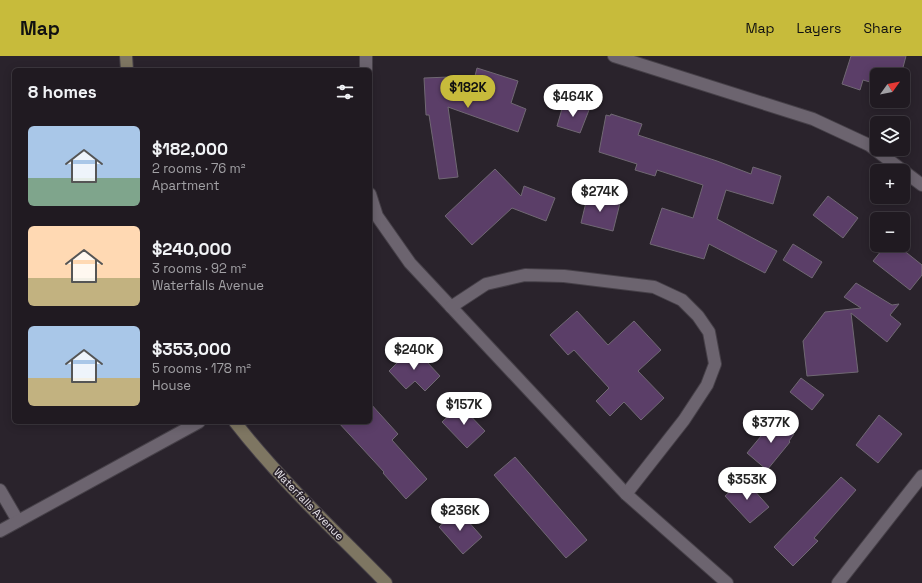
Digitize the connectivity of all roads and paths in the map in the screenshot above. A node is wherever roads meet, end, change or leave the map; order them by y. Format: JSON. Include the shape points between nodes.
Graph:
{"nodes":[{"id":1,"x":366,"y":56,"type":"edge"},
{"id":2,"x":614,"y":56,"type":"edge"},
{"id":3,"x":366,"y":68,"type":"edge"},
{"id":4,"x":922,"y":185,"type":"edge"},
{"id":5,"x":372,"y":200,"type":"edge"},
{"id":6,"x":452,"y":306,"type":"junction"},
{"id":7,"x":195,"y":424,"type":"edge"},
{"id":8,"x":237,"y":424,"type":"edge"},
{"id":9,"x":922,"y":476,"type":"edge"},
{"id":10,"x":0,"y":490,"type":"edge"},
{"id":11,"x":626,"y":494,"type":"junction"},
{"id":12,"x":18,"y":521,"type":"junction"},
{"id":13,"x":0,"y":531,"type":"edge"},
{"id":14,"x":386,"y":583,"type":"edge"},
{"id":15,"x":727,"y":583,"type":"edge"},
{"id":16,"x":838,"y":583,"type":"edge"}],
"edges":[{"from":1,"to":3,"type":"street"},
{"from":2,"to":4,"type":"street","via":[[813,119],[869,145]]},
{"from":5,"to":6,"type":"street","via":[[377,216],[410,263]]},
{"from":6,"to":11,"type":"street"},
{"from":6,"to":11,"type":"street","via":[[486,284],[526,275],[564,276],[654,287],[682,300],[698,316],[709,332],[715,364],[707,385],[684,420]]},
{"from":7,"to":12,"type":"street"},
{"from":8,"to":14,"type":"main road","name":"Waterfalls Avenue","via":[[285,480]]},
{"from":9,"to":16,"type":"street"},
{"from":10,"to":12,"type":"street"},
{"from":11,"to":15,"type":"street"},
{"from":12,"to":13,"type":"street"}]}
